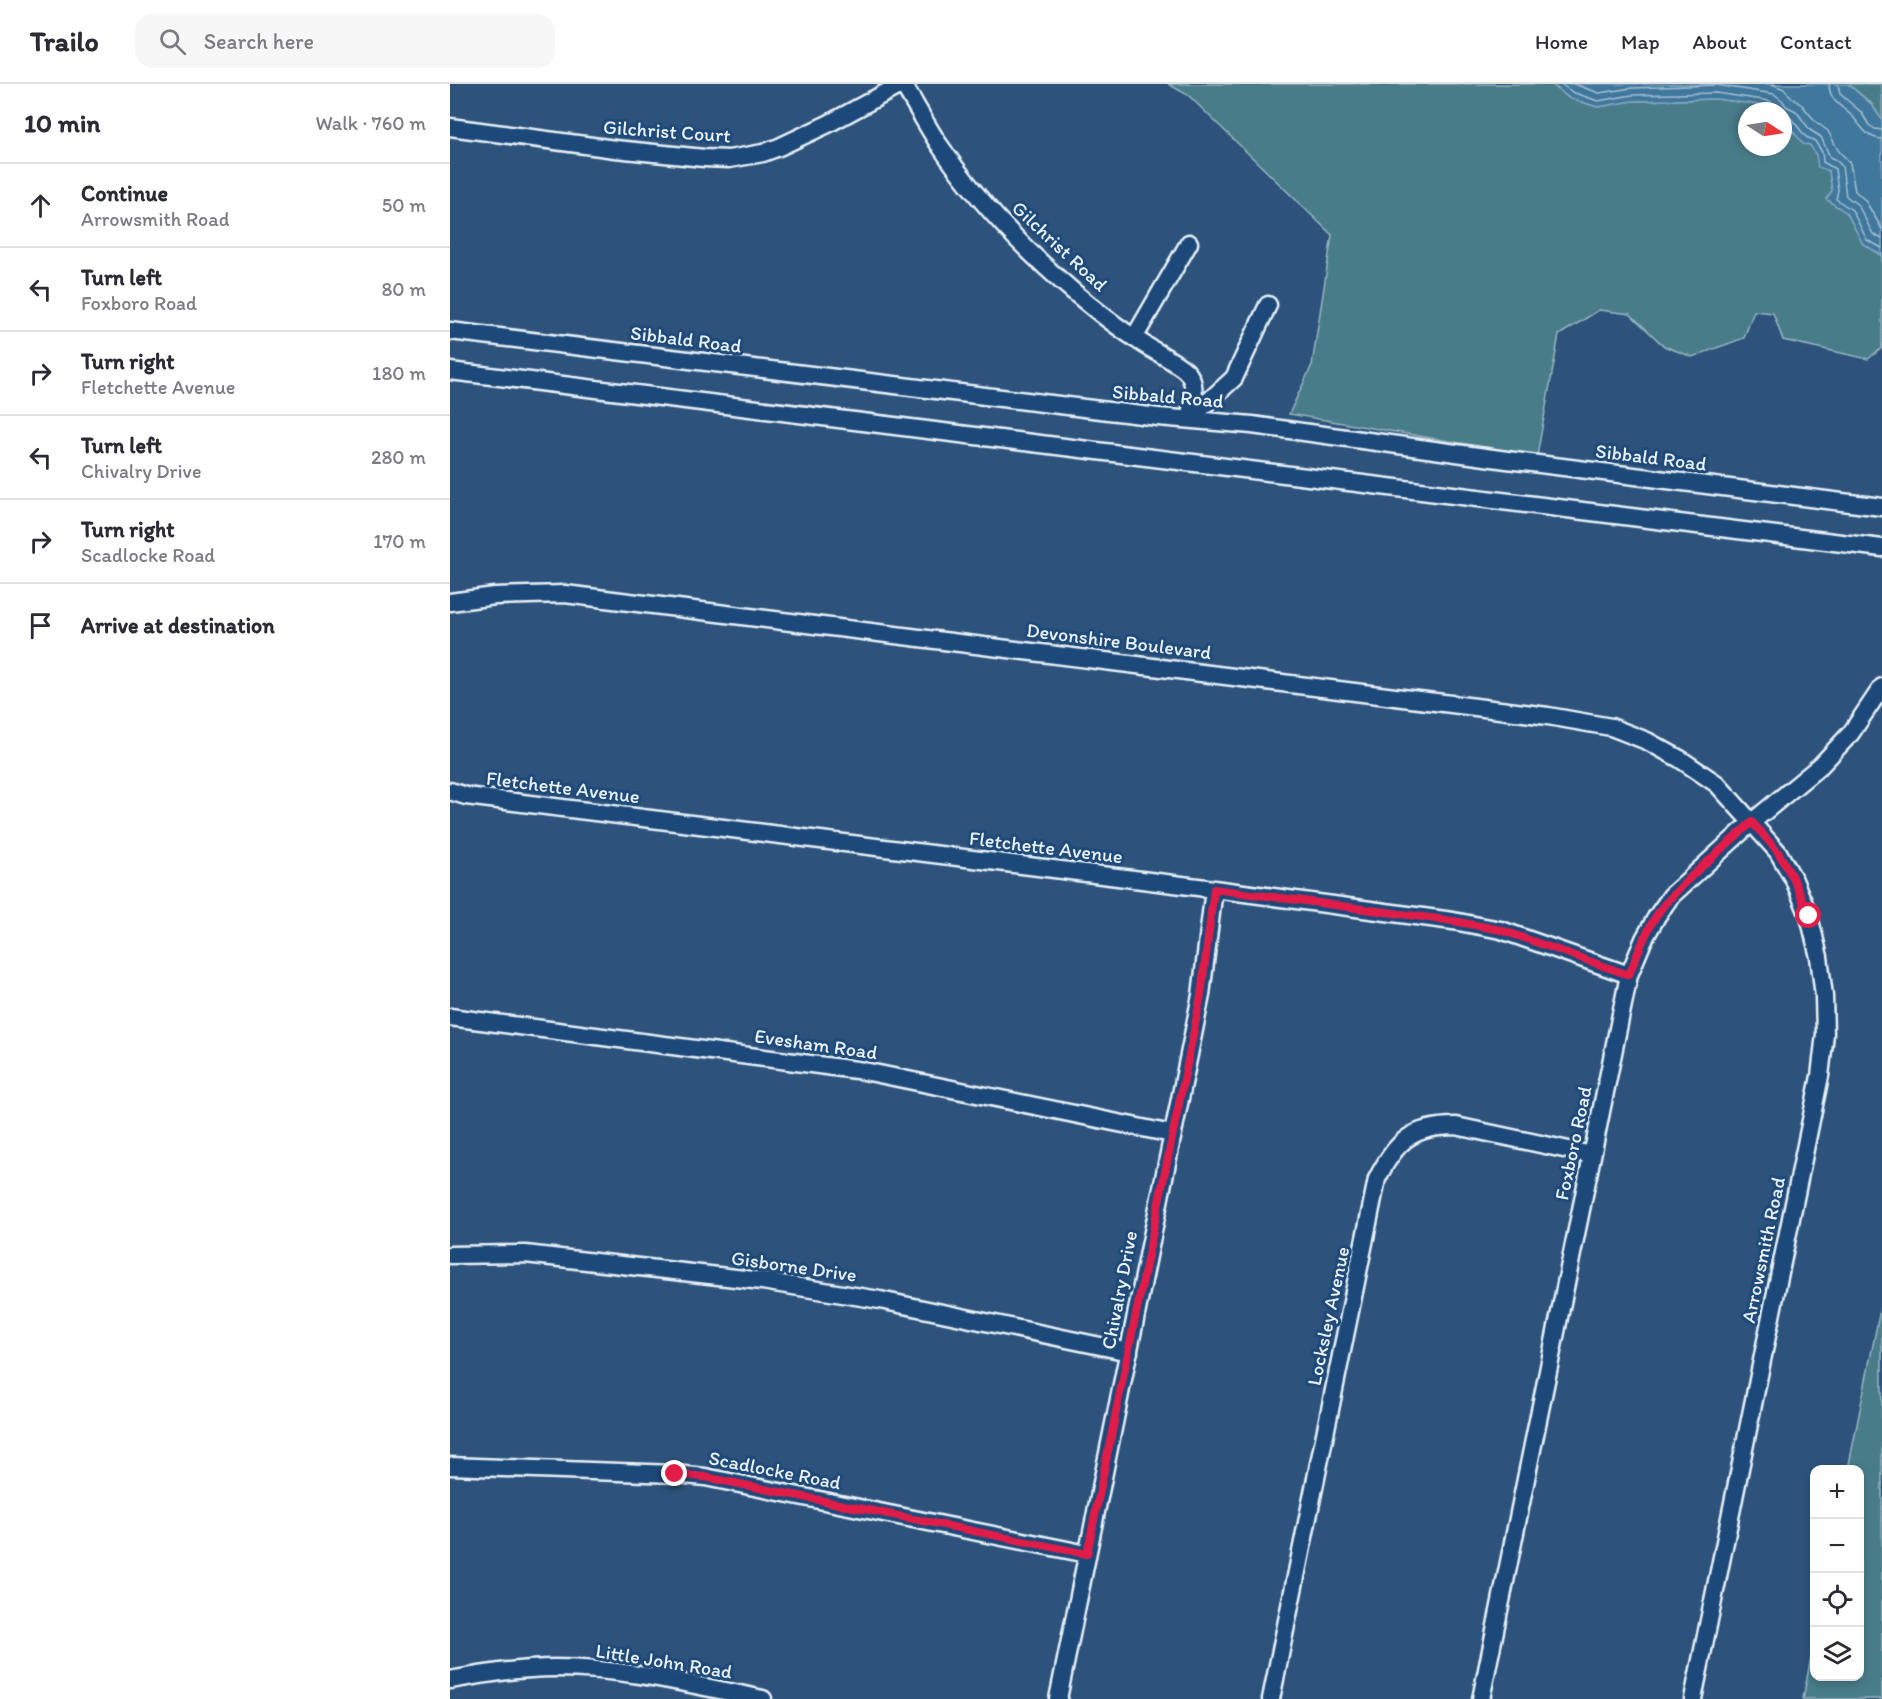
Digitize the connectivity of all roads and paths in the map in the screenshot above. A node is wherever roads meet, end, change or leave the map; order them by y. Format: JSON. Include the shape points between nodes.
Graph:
{"nodes":[{"id":1,"x":902,"y":84,"type":"edge"},
{"id":2,"x":450,"y":128,"type":"edge"},
{"id":3,"x":1189,"y":243,"type":"dead end"},
{"id":4,"x":1268,"y":305,"type":"dead end"},
{"id":5,"x":450,"y":331,"type":"edge"},
{"id":6,"x":1134,"y":338,"type":"junction"},
{"id":7,"x":450,"y":371,"type":"edge"},
{"id":8,"x":1189,"y":419,"type":"junction"},
{"id":9,"x":1882,"y":507,"type":"edge"},
{"id":10,"x":1882,"y":548,"type":"edge"},
{"id":11,"x":450,"y":602,"type":"edge"},
{"id":12,"x":1882,"y":687,"type":"edge"},
{"id":13,"x":450,"y":791,"type":"edge"},
{"id":14,"x":1752,"y":822,"type":"junction"},
{"id":15,"x":1214,"y":889,"type":"junction"},
{"id":16,"x":1629,"y":975,"type":"junction"},
{"id":17,"x":450,"y":1017,"type":"edge"},
{"id":18,"x":1172,"y":1134,"type":"junction"},
{"id":19,"x":1592,"y":1155,"type":"junction"},
{"id":20,"x":450,"y":1255,"type":"edge"},
{"id":21,"x":1128,"y":1352,"type":"junction"},
{"id":22,"x":450,"y":1466,"type":"edge"},
{"id":23,"x":1087,"y":1554,"type":"junction"},
{"id":24,"x":450,"y":1680,"type":"edge"},
{"id":25,"x":763,"y":1699,"type":"edge"},
{"id":26,"x":1058,"y":1699,"type":"edge"},
{"id":27,"x":1271,"y":1699,"type":"edge"},
{"id":28,"x":1481,"y":1699,"type":"edge"},
{"id":29,"x":1693,"y":1699,"type":"edge"}],
"edges":[{"from":1,"to":2,"type":"street","name":"Gilchrist Court","via":[[779,147],[729,159]]},
{"from":1,"to":6,"type":"street","name":"Gilchrist Road","via":[[939,143],[1001,222],[1075,293]]},
{"from":3,"to":6,"type":"street"},
{"from":4,"to":8,"type":"street","via":[[1234,378]]},
{"from":5,"to":8,"type":"street","name":"Sibbald Road"},
{"from":6,"to":8,"type":"street","name":"Gilchrist Road","via":[[1194,381]]},
{"from":7,"to":10,"type":"street"},
{"from":8,"to":9,"type":"street","name":"Sibbald Road"},
{"from":11,"to":14,"type":"street","name":"Devonshire Boulevard","via":[[566,594],[1548,716],[1611,727],[1647,741],[1717,784]]},
{"from":12,"to":14,"type":"street","name":"Foxboro Road","via":[[1851,733],[1821,765]]},
{"from":13,"to":15,"type":"street","name":"Fletchette Avenue"},
{"from":14,"to":16,"type":"street","name":"Foxboro Road","via":[[1671,897],[1644,939]]},
{"from":14,"to":29,"type":"street","name":"Arrowsmith Road","via":[[1778,852],[1809,916],[1820,957],[1825,1034],[1820,1076]]},
{"from":15,"to":16,"type":"street","name":"Fletchette Avenue","via":[[1501,930]]},
{"from":15,"to":18,"type":"street","name":"Chivalry Drive","via":[[1201,995]]},
{"from":16,"to":19,"type":"street","name":"Foxboro Road"},
{"from":17,"to":18,"type":"street","name":"Evesham Road","via":[[864,1071]]},
{"from":18,"to":21,"type":"street","name":"Chivalry Drive"},
{"from":19,"to":27,"type":"street","name":"Locksley Avenue","via":[[1456,1126],[1435,1126],[1416,1132],[1386,1160],[1377,1179]]},
{"from":19,"to":28,"type":"street","name":"Foxboro Road"},
{"from":20,"to":21,"type":"street","name":"Gisborne Drive","via":[[525,1254],[762,1281],[880,1300]]},
{"from":21,"to":23,"type":"street","name":"Chivalry Drive"},
{"from":22,"to":23,"type":"street","name":"Scadlocke Road","via":[[705,1477]]},
{"from":23,"to":26,"type":"street","name":"Chivalry Drive"},
{"from":24,"to":25,"type":"street","name":"Little John Road","via":[[553,1668],[602,1670],[647,1675]]}]}
